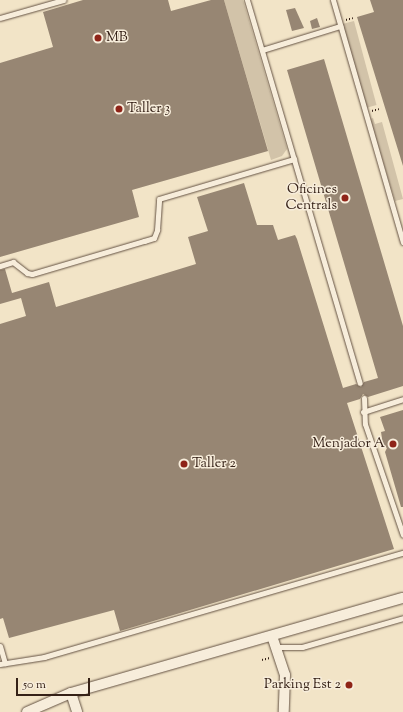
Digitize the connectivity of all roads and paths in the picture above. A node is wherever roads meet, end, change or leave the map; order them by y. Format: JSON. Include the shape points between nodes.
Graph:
{"nodes":[{"id":1,"x":63,"y":0,"type":"edge"},
{"id":2,"x":247,"y":0,"type":"edge"},
{"id":3,"x":333,"y":0,"type":"edge"},
{"id":4,"x":0,"y":18,"type":"edge"},
{"id":5,"x":340,"y":26,"type":"junction"},
{"id":6,"x":262,"y":50,"type":"junction"},
{"id":7,"x":294,"y":159,"type":"junction"},
{"id":8,"x":403,"y":242,"type":"edge"},
{"id":9,"x":0,"y":266,"type":"edge"},
{"id":10,"x":360,"y":383,"type":"dead end"},
{"id":11,"x":364,"y":398,"type":"dead end"},
{"id":12,"x":403,"y":399,"type":"edge"},
{"id":13,"x":363,"y":412,"type":"junction"},
{"id":14,"x":403,"y":535,"type":"edge"},
{"id":15,"x":403,"y":553,"type":"edge"},
{"id":16,"x":403,"y":598,"type":"edge"},
{"id":17,"x":403,"y":618,"type":"edge"},
{"id":18,"x":272,"y":636,"type":"junction"},
{"id":19,"x":0,"y":646,"type":"edge"},
{"id":20,"x":276,"y":647,"type":"junction"},
{"id":21,"x":2,"y":663,"type":"edge"},
{"id":22,"x":71,"y":693,"type":"junction"},
{"id":23,"x":27,"y":712,"type":"edge"},
{"id":24,"x":77,"y":712,"type":"edge"},
{"id":25,"x":284,"y":712,"type":"edge"}],
"edges":[{"from":1,"to":4,"type":"lane"},
{"from":2,"to":6,"type":"lane"},
{"from":3,"to":5,"type":"lane"},
{"from":5,"to":6,"type":"lane"},
{"from":5,"to":8,"type":"lane"},
{"from":6,"to":7,"type":"lane"},
{"from":7,"to":9,"type":"lane","via":[[159,199],[154,238],[32,274],[12,262]]},
{"from":7,"to":10,"type":"lane"},
{"from":11,"to":13,"type":"lane"},
{"from":12,"to":13,"type":"lane"},
{"from":13,"to":14,"type":"lane"},
{"from":15,"to":21,"type":"lane","via":[[44,657]]},
{"from":16,"to":18,"type":"street"},
{"from":17,"to":20,"type":"lane","via":[[302,648]]},
{"from":18,"to":20,"type":"street"},
{"from":18,"to":22,"type":"street"},
{"from":19,"to":21,"type":"lane"},
{"from":20,"to":25,"type":"street","via":[[285,675]]},
{"from":22,"to":23,"type":"street"},
{"from":22,"to":24,"type":"street"}]}
